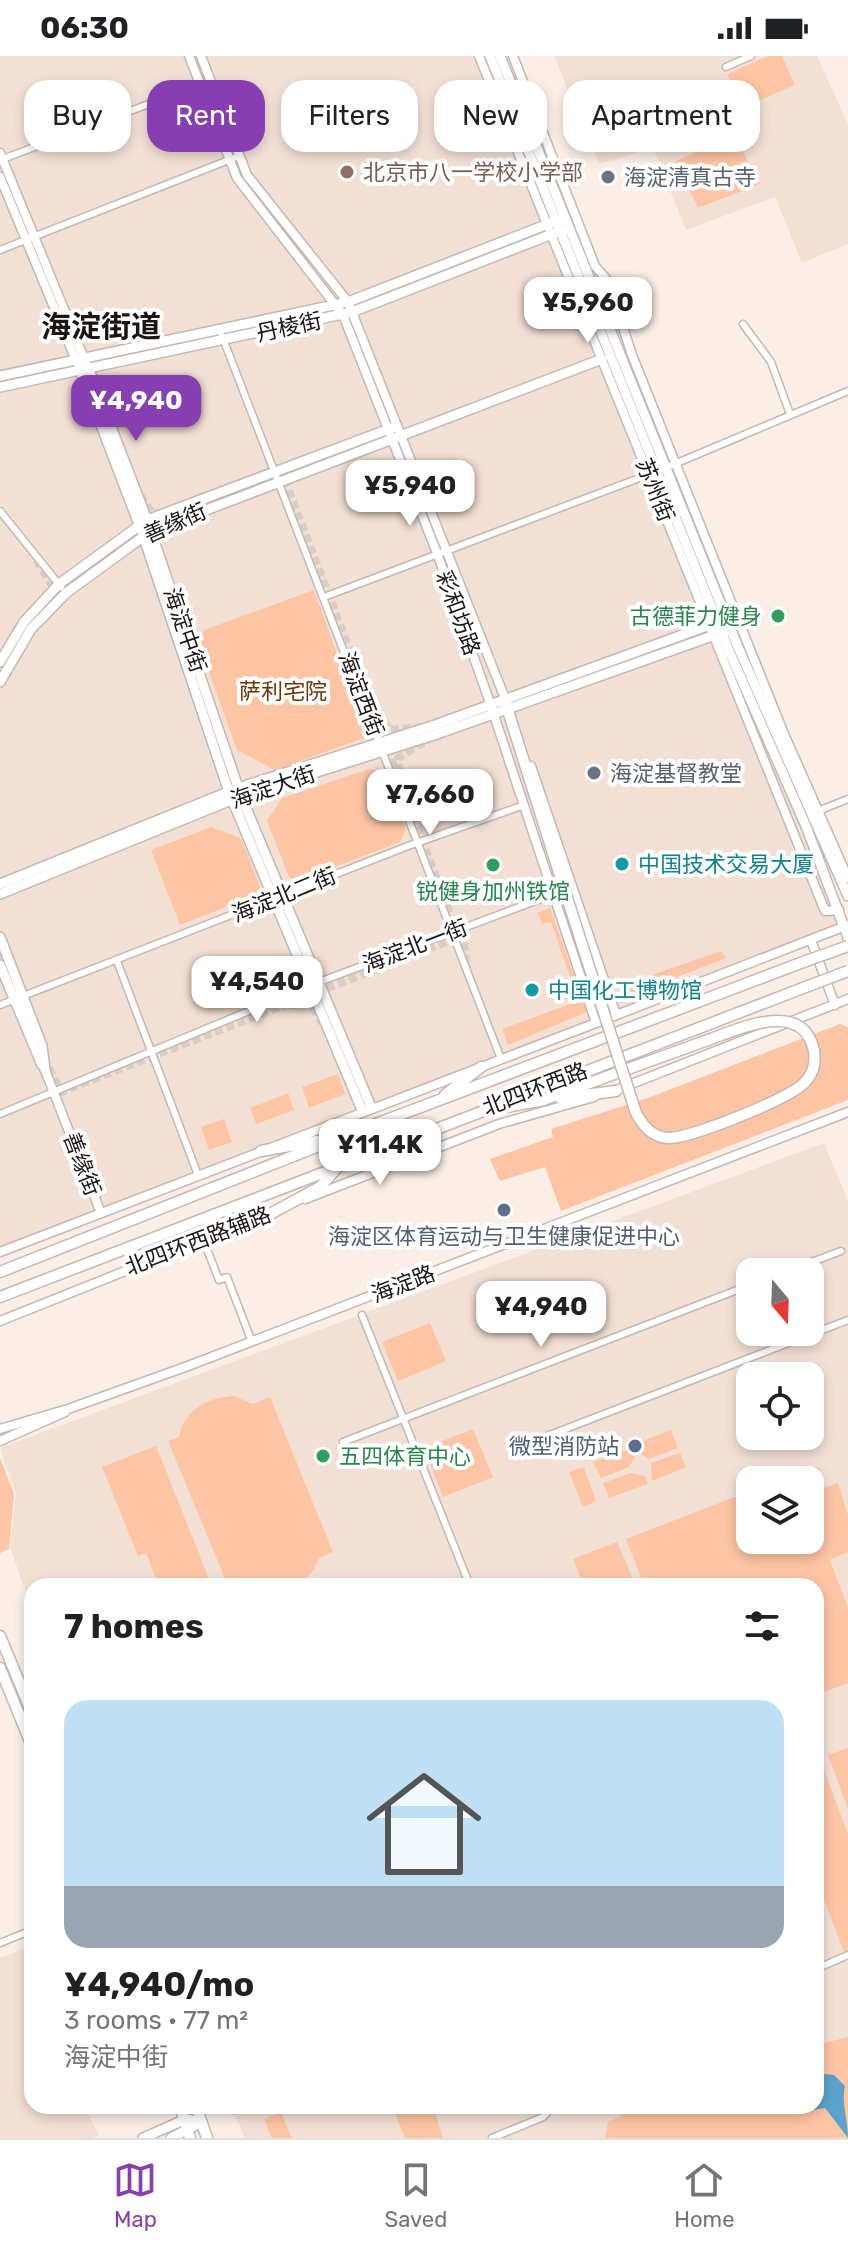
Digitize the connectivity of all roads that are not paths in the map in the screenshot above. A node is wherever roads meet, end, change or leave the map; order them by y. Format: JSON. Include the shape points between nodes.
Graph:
{"nodes":[{"id":1,"x":189,"y":56,"type":"edge"},
{"id":2,"x":201,"y":56,"type":"edge"},
{"id":3,"x":479,"y":56,"type":"edge"},
{"id":4,"x":490,"y":56,"type":"edge"},
{"id":5,"x":500,"y":56,"type":"edge"},
{"id":6,"x":513,"y":56,"type":"edge"},
{"id":7,"x":751,"y":56,"type":"edge"},
{"id":8,"x":726,"y":67,"type":"dead end"},
{"id":9,"x":198,"y":80,"type":"edge"},
{"id":10,"x":210,"y":80,"type":"edge"},
{"id":11,"x":147,"y":104,"type":"edge"},
{"id":12,"x":226,"y":152,"type":"edge"},
{"id":13,"x":237,"y":152,"type":"edge"},
{"id":14,"x":239,"y":156,"type":"junction"},
{"id":15,"x":1,"y":157,"type":"edge"},
{"id":16,"x":229,"y":161,"type":"junction"},
{"id":17,"x":0,"y":177,"type":"edge"},
{"id":18,"x":558,"y":226,"type":"junction"},
{"id":19,"x":30,"y":238,"type":"junction"},
{"id":20,"x":0,"y":250,"type":"edge"},
{"id":21,"x":342,"y":302,"type":"junction"},
{"id":22,"x":348,"y":314,"type":"junction"},
{"id":23,"x":743,"y":324,"type":"dead end"},
{"id":24,"x":220,"y":329,"type":"junction"},
{"id":25,"x":223,"y":341,"type":"junction"},
{"id":26,"x":602,"y":359,"type":"junction"},
{"id":27,"x":82,"y":363,"type":"junction"},
{"id":28,"x":0,"y":376,"type":"edge"},
{"id":29,"x":0,"y":387,"type":"edge"},
{"id":30,"x":848,"y":391,"type":"edge"},
{"id":31,"x":790,"y":414,"type":"junction"},
{"id":32,"x":393,"y":428,"type":"junction"},
{"id":33,"x":397,"y":438,"type":"junction"},
{"id":34,"x":662,"y":469,"type":"junction"},
{"id":35,"x":277,"y":477,"type":"junction"},
{"id":36,"x":0,"y":511,"type":"edge"},
{"id":37,"x":145,"y":528,"type":"junction"},
{"id":38,"x":441,"y":552,"type":"junction"},
{"id":39,"x":59,"y":584,"type":"junction"},
{"id":40,"x":66,"y":593,"type":"junction"},
{"id":41,"x":324,"y":597,"type":"junction"},
{"id":42,"x":718,"y":621,"type":"junction"},
{"id":43,"x":723,"y":633,"type":"junction"},
{"id":44,"x":0,"y":662,"type":"edge"},
{"id":45,"x":0,"y":682,"type":"edge"},
{"id":46,"x":500,"y":706,"type":"junction"},
{"id":47,"x":380,"y":746,"type":"junction"},
{"id":48,"x":235,"y":794,"type":"junction"},
{"id":49,"x":848,"y":799,"type":"edge"},
{"id":50,"x":524,"y":805,"type":"junction"},
{"id":51,"x":816,"y":812,"type":"junction"},
{"id":52,"x":416,"y":843,"type":"junction"},
{"id":53,"x":848,"y":878,"type":"edge"},
{"id":54,"x":0,"y":884,"type":"edge"},
{"id":55,"x":0,"y":894,"type":"edge"},
{"id":56,"x":554,"y":894,"type":"junction"},
{"id":57,"x":278,"y":896,"type":"junction"},
{"id":58,"x":848,"y":896,"type":"edge"},
{"id":59,"x":846,"y":926,"type":"edge"},
{"id":60,"x":451,"y":933,"type":"junction"},
{"id":61,"x":0,"y":937,"type":"edge"},
{"id":62,"x":811,"y":940,"type":"junction"},
{"id":63,"x":848,"y":943,"type":"edge"},
{"id":64,"x":117,"y":961,"type":"junction"},
{"id":65,"x":0,"y":965,"type":"tunnel mouth"},
{"id":66,"x":848,"y":971,"type":"edge"},
{"id":67,"x":314,"y":984,"type":"junction"},
{"id":68,"x":19,"y":998,"type":"junction"},
{"id":69,"x":848,"y":999,"type":"edge"},
{"id":70,"x":0,"y":1005,"type":"edge"},
{"id":71,"x":835,"y":1005,"type":"junction"},
{"id":72,"x":614,"y":1011,"type":"junction"},
{"id":73,"x":595,"y":1018,"type":"junction"},
{"id":74,"x":151,"y":1051,"type":"junction"},
{"id":75,"x":501,"y":1059,"type":"junction"},
{"id":76,"x":481,"y":1067,"type":"junction"},
{"id":77,"x":45,"y":1070,"type":"joint"},
{"id":78,"x":616,"y":1091,"type":"junction"},
{"id":79,"x":54,"y":1092,"type":"junction"},
{"id":80,"x":540,"y":1101,"type":"junction"},
{"id":81,"x":434,"y":1103,"type":"junction"},
{"id":82,"x":367,"y":1109,"type":"junction"},
{"id":83,"x":848,"y":1112,"type":"edge"},
{"id":84,"x":471,"y":1113,"type":"junction"},
{"id":85,"x":0,"y":1114,"type":"edge"},
{"id":86,"x":339,"y":1138,"type":"junction"},
{"id":87,"x":261,"y":1151,"type":"junction"},
{"id":88,"x":340,"y":1165,"type":"junction"},
{"id":89,"x":198,"y":1175,"type":"junction"},
{"id":90,"x":101,"y":1213,"type":"junction"},
{"id":91,"x":272,"y":1213,"type":"junction"},
{"id":92,"x":203,"y":1239,"type":"junction"},
{"id":93,"x":841,"y":1251,"type":"dead end"},
{"id":94,"x":0,"y":1252,"type":"edge"},
{"id":95,"x":822,"y":1258,"type":"edge"},
{"id":96,"x":0,"y":1272,"type":"edge"},
{"id":97,"x":736,"y":1290,"type":"edge"},
{"id":98,"x":0,"y":1297,"type":"edge"},
{"id":99,"x":362,"y":1315,"type":"dead end"},
{"id":100,"x":848,"y":1320,"type":"edge"},
{"id":101,"x":0,"y":1321,"type":"edge"},
{"id":102,"x":252,"y":1342,"type":"junction"},
{"id":103,"x":68,"y":1409,"type":"junction"},
{"id":104,"x":404,"y":1417,"type":"junction"},
{"id":105,"x":0,"y":1429,"type":"edge"},
{"id":106,"x":0,"y":1441,"type":"edge"},
{"id":107,"x":343,"y":1442,"type":"dead end"},
{"id":108,"x":521,"y":1446,"type":"dead end"},
{"id":109,"x":467,"y":1578,"type":"edge"},
{"id":110,"x":0,"y":1636,"type":"edge"},
{"id":111,"x":0,"y":1668,"type":"edge"},
{"id":112,"x":4,"y":1691,"type":"edge"},
{"id":113,"x":24,"y":1694,"type":"edge"},
{"id":114,"x":24,"y":1730,"type":"edge"},
{"id":115,"x":24,"y":1933,"type":"edge"},
{"id":116,"x":0,"y":1943,"type":"edge"},
{"id":117,"x":848,"y":1955,"type":"edge"},
{"id":118,"x":824,"y":1966,"type":"edge"},
{"id":119,"x":184,"y":2114,"type":"edge"},
{"id":120,"x":199,"y":2114,"type":"edge"},
{"id":121,"x":538,"y":2114,"type":"edge"},
{"id":122,"x":186,"y":2119,"type":"junction"},
{"id":123,"x":202,"y":2122,"type":"junction"},
{"id":124,"x":189,"y":2134,"type":"edge"},
{"id":125,"x":143,"y":2138,"type":"edge"},
{"id":126,"x":171,"y":2138,"type":"edge"},
{"id":127,"x":207,"y":2138,"type":"edge"},
{"id":128,"x":492,"y":2138,"type":"edge"}],
"edges":[{"from":1,"to":9,"type":"street","name":"彩和坊路"},
{"from":2,"to":10,"type":"street","name":"彩和坊路"},
{"from":3,"to":18,"type":"street","name":"苏州街"},
{"from":4,"to":18,"type":"main road","name":"苏州街"},
{"from":5,"to":18,"type":"main road","name":"苏州街"},
{"from":6,"to":34,"type":"street","name":"苏州街","via":[[595,266],[608,281]]},
{"from":7,"to":8,"type":"street"},
{"from":11,"to":15,"type":"street"},
{"from":12,"to":16,"type":"street","name":"彩和坊路"},
{"from":13,"to":14,"type":"street","name":"彩和坊路"},
{"from":14,"to":16,"type":"street"},
{"from":14,"to":21,"type":"street","name":"彩和坊路","via":[[257,189]]},
{"from":15,"to":19,"type":"street","name":"海淀中街"},
{"from":16,"to":19,"type":"street"},
{"from":16,"to":21,"type":"street","name":"彩和坊路","via":[[248,195]]},
{"from":17,"to":19,"type":"street","name":"海淀中街"},
{"from":18,"to":21,"type":"main road","name":"丹棱街"},
{"from":18,"to":22,"type":"main road","name":"丹棱街"},
{"from":18,"to":26,"type":"street","name":"苏州街"},
{"from":18,"to":34,"type":"main road","name":"苏州街"},
{"from":19,"to":20,"type":"street"},
{"from":19,"to":27,"type":"street","name":"海淀中街"},
{"from":21,"to":22,"type":"street","name":"彩和坊路"},
{"from":21,"to":24,"type":"main road","name":"丹棱街"},
{"from":22,"to":25,"type":"main road","name":"丹棱街"},
{"from":22,"to":32,"type":"street","name":"彩和坊路"},
{"from":23,"to":31,"type":"street","via":[[771,362]]},
{"from":24,"to":25,"type":"street","name":"海淀西街"},
{"from":24,"to":27,"type":"main road","name":"丹棱街"},
{"from":25,"to":27,"type":"main road","name":"丹棱街"},
{"from":25,"to":35,"type":"street","name":"海淀西街"},
{"from":26,"to":33,"type":"main road","name":"善缘街"},
{"from":26,"to":34,"type":"street","name":"苏州街"},
{"from":27,"to":28,"type":"main road","name":"丹棱街"},
{"from":27,"to":29,"type":"main road","name":"丹棱街"},
{"from":27,"to":37,"type":"main road","name":"海淀中街"},
{"from":30,"to":31,"type":"street"},
{"from":31,"to":34,"type":"street"},
{"from":32,"to":33,"type":"street","name":"彩和坊路"},
{"from":32,"to":35,"type":"main road","name":"善缘街"},
{"from":33,"to":35,"type":"main road","name":"善缘街"},
{"from":33,"to":38,"type":"street","name":"彩和坊路"},
{"from":34,"to":38,"type":"street"},
{"from":34,"to":42,"type":"main road","name":"苏州街"},
{"from":34,"to":42,"type":"street","name":"苏州街"},
{"from":34,"to":51,"type":"street","name":"苏州街"},
{"from":35,"to":37,"type":"main road","name":"善缘街"},
{"from":35,"to":41,"type":"street","name":"海淀西街"},
{"from":36,"to":39,"type":"street"},
{"from":37,"to":39,"type":"main road","name":"善缘街"},
{"from":37,"to":40,"type":"main road","name":"善缘街"},
{"from":37,"to":48,"type":"main road","name":"海淀中街"},
{"from":38,"to":41,"type":"street"},
{"from":38,"to":46,"type":"street","name":"彩和坊路"},
{"from":38,"to":46,"type":"street","name":"彩和坊路"},
{"from":39,"to":40,"type":"street"},
{"from":39,"to":44,"type":"main road","name":"善缘街","via":[[24,622]]},
{"from":40,"to":45,"type":"main road","name":"善缘街","via":[[31,629]]},
{"from":41,"to":47,"type":"street","name":"海淀西街"},
{"from":42,"to":43,"type":"main road","name":"苏州街"},
{"from":42,"to":46,"type":"main road","name":"海淀大街"},
{"from":43,"to":46,"type":"main road","name":"海淀大街"},
{"from":43,"to":51,"type":"main road","name":"苏州街"},
{"from":43,"to":59,"type":"main road","name":"苏州街"},
{"from":46,"to":47,"type":"main road","name":"海淀大街"},
{"from":46,"to":50,"type":"street","name":"彩和坊路"},
{"from":46,"to":72,"type":"street","name":"彩和坊路"},
{"from":46,"to":80,"type":"main road","bridge":true,"via":[[563,885],[636,1113],[652,1133],[684,1136],[781,1099],[805,1084],[814,1069],[813,1048],[805,1032],[783,1022],[761,1022],[705,1041]]},
{"from":47,"to":48,"type":"main road","name":"海淀大街"},
{"from":47,"to":52,"type":"street","name":"海淀西街"},
{"from":48,"to":54,"type":"main road","name":"海淀大街"},
{"from":48,"to":55,"type":"main road","name":"海淀大街"},
{"from":48,"to":57,"type":"main road","name":"海淀中街"},
{"from":49,"to":51,"type":"street"},
{"from":50,"to":52,"type":"street","name":"海淀北二街"},
{"from":50,"to":56,"type":"street","name":"彩和坊路"},
{"from":51,"to":53,"type":"street","name":"苏州街"},
{"from":51,"to":58,"type":"main road","name":"苏州街"},
{"from":52,"to":57,"type":"street","name":"海淀北二街"},
{"from":52,"to":60,"type":"street","name":"海淀西街"},
{"from":56,"to":60,"type":"street","name":"海淀北一街"},
{"from":56,"to":73,"type":"street","name":"彩和坊路"},
{"from":57,"to":64,"type":"street","name":"海淀北二街"},
{"from":57,"to":67,"type":"main road","name":"海淀中街"},
{"from":59,"to":62,"type":"street"},
{"from":59,"to":63,"type":"street"},
{"from":60,"to":67,"type":"street","name":"海淀北一街"},
{"from":60,"to":75,"type":"street","name":"海淀西街"},
{"from":61,"to":68,"type":"main road","name":"善缘街"},
{"from":62,"to":71,"type":"street"},
{"from":62,"to":72,"type":"street"},
{"from":63,"to":81,"type":"main road","name":"北四环西路","bridge":true},
{"from":64,"to":68,"type":"street","name":"海淀北二街"},
{"from":64,"to":74,"type":"street"},
{"from":65,"to":68,"type":"main road","name":"善缘街"},
{"from":66,"to":84,"type":"main road","name":"北四环西路","bridge":true},
{"from":67,"to":74,"type":"street","name":"海淀北一街"},
{"from":67,"to":82,"type":"main road","name":"海淀中街"},
{"from":68,"to":70,"type":"street","name":"海淀北二街"},
{"from":68,"to":77,"type":"main road","name":"善缘街","via":[[33,1050]]},
{"from":69,"to":71,"type":"street","name":"北四环西路辅路"},
{"from":71,"to":78,"type":"street","name":"北四环西路辅路"},
{"from":72,"to":73,"type":"street"},
{"from":73,"to":75,"type":"street"},
{"from":74,"to":79,"type":"street","name":"海淀北一街"},
{"from":74,"to":89,"type":"street"},
{"from":75,"to":76,"type":"street"},
{"from":76,"to":81,"type":"main road"},
{"from":76,"to":82,"type":"street"},
{"from":77,"to":79,"type":"street","name":"善缘街"},
{"from":78,"to":80,"type":"main road"},
{"from":78,"to":91,"type":"street","name":"北四环西路辅路","via":[[499,1124]]},
{"from":79,"to":85,"type":"street","name":"海淀北一街"},
{"from":79,"to":90,"type":"street","name":"善缘街"},
{"from":80,"to":84,"type":"main road"},
{"from":81,"to":86,"type":"main road","name":"北四环西路"},
{"from":82,"to":87,"type":"street"},
{"from":83,"to":102,"type":"street","name":"海淀路"},
{"from":84,"to":88,"type":"main road","name":"北四环西路"},
{"from":86,"to":87,"type":"main road"},
{"from":86,"to":96,"type":"main road","name":"北四环西路"},
{"from":87,"to":89,"type":"street"},
{"from":88,"to":91,"type":"main road","via":[[320,1187]]},
{"from":88,"to":98,"type":"main road","name":"北四环西路"},
{"from":89,"to":90,"type":"street"},
{"from":90,"to":94,"type":"street"},
{"from":91,"to":92,"type":"street","name":"北四环西路辅路"},
{"from":92,"to":101,"type":"street","name":"北四环西路辅路"},
{"from":92,"to":102,"type":"street","via":[[219,1280],[227,1277]]},
{"from":93,"to":95,"type":"street"},
{"from":97,"to":104,"type":"street"},
{"from":99,"to":104,"type":"street"},
{"from":100,"to":108,"type":"street"},
{"from":102,"to":103,"type":"street","name":"海淀路"},
{"from":103,"to":105,"type":"street","name":"海淀路"},
{"from":103,"to":106,"type":"street"},
{"from":104,"to":107,"type":"street"},
{"from":104,"to":109,"type":"street"},
{"from":110,"to":113,"type":"main road"},
{"from":111,"to":112,"type":"main road"},
{"from":112,"to":114,"type":"main road"},
{"from":115,"to":116,"type":"street"},
{"from":117,"to":118,"type":"street"},
{"from":119,"to":122,"type":"main road"},
{"from":120,"to":123,"type":"main road"},
{"from":121,"to":128,"type":"street"},
{"from":122,"to":123,"type":"main road"},
{"from":122,"to":124,"type":"main road"},
{"from":122,"to":125,"type":"main road"},
{"from":123,"to":124,"type":"main road"},
{"from":123,"to":127,"type":"main road"},
{"from":124,"to":126,"type":"main road"}]}
